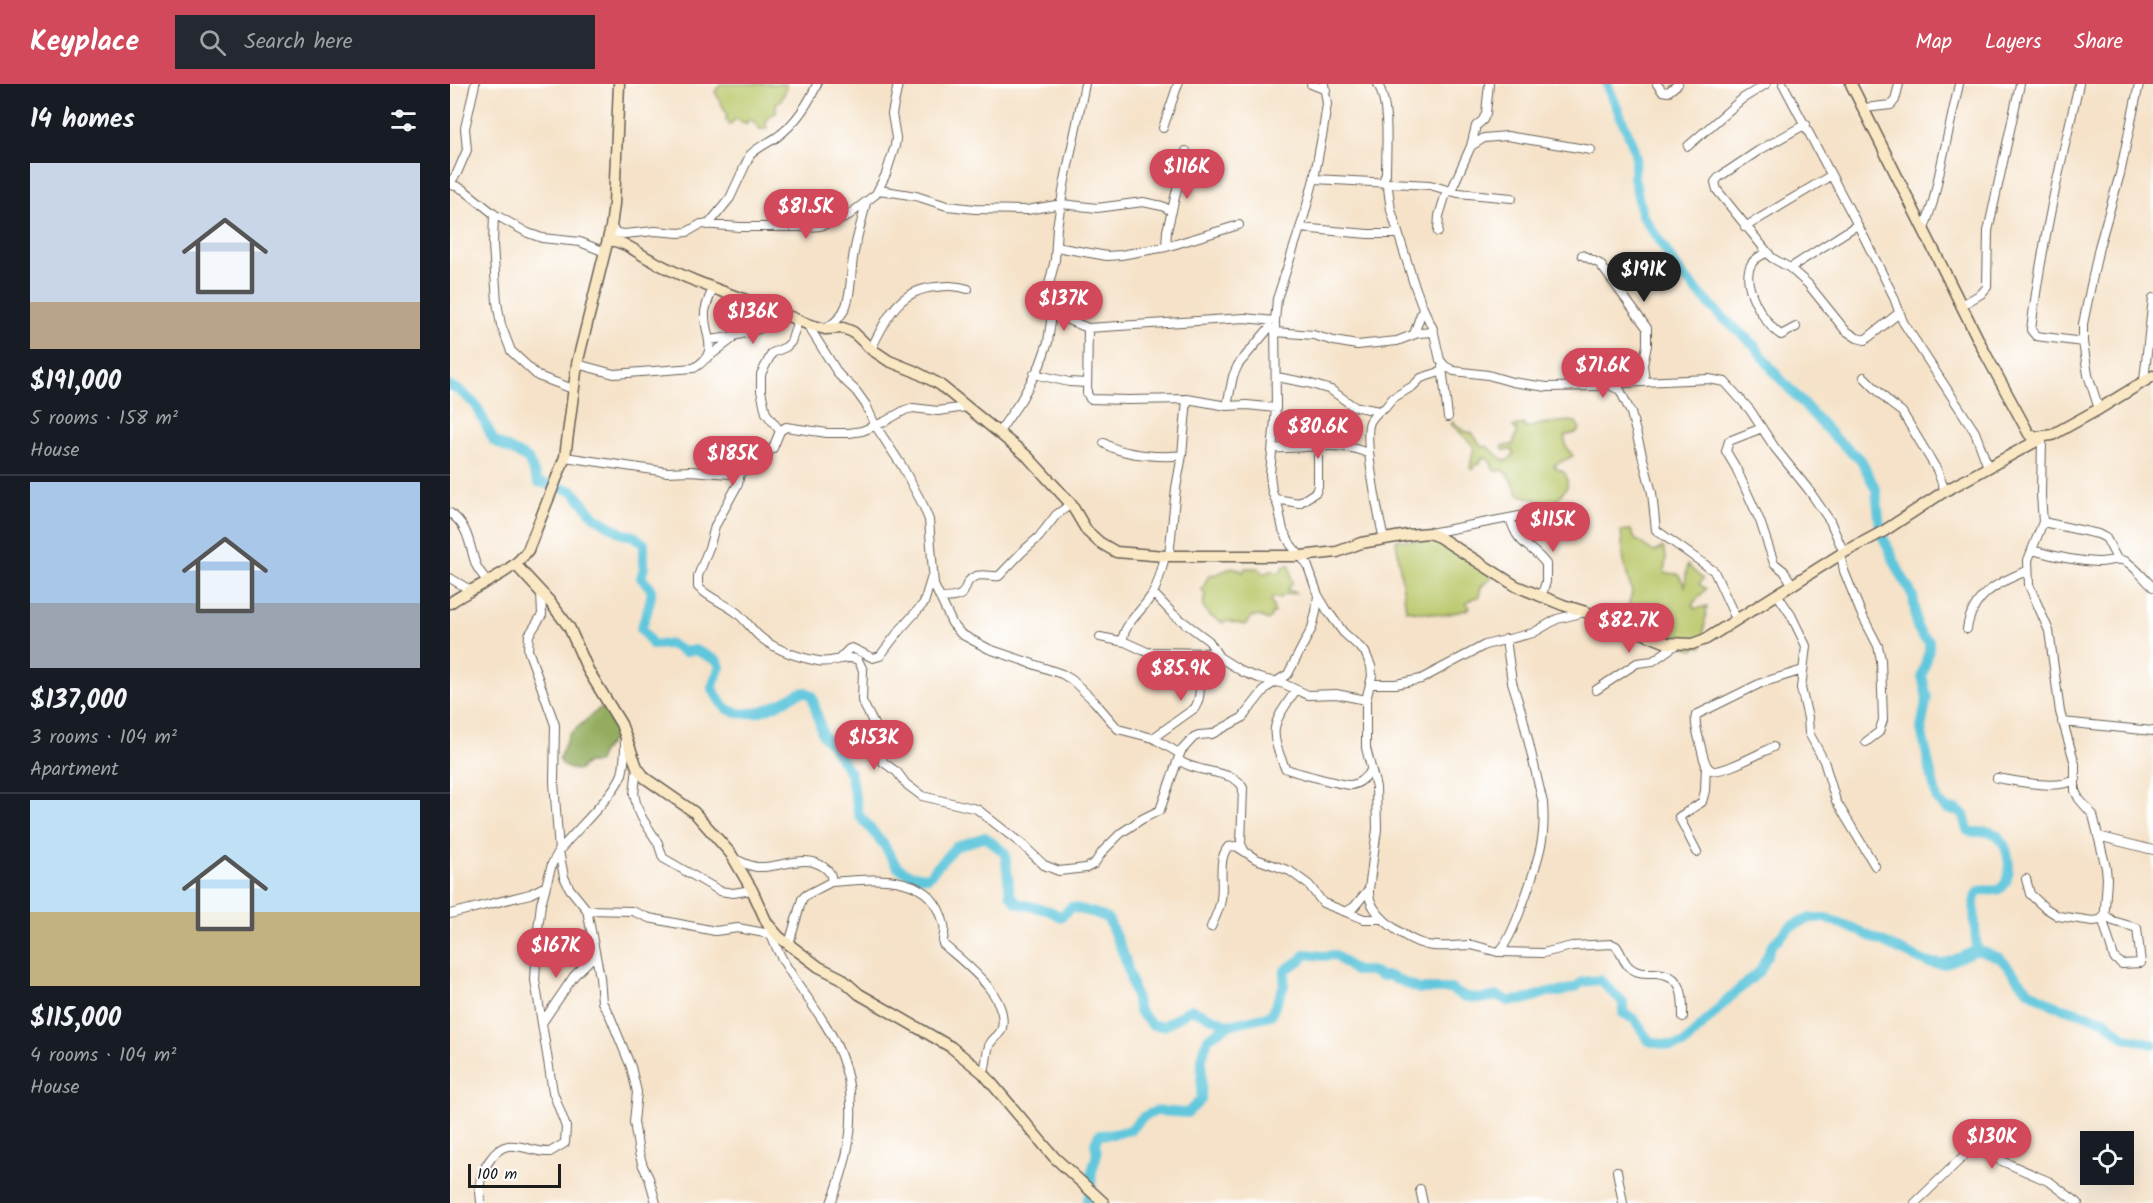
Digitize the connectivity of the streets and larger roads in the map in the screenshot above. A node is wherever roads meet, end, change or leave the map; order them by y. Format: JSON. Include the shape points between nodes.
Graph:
{"nodes":[{"id":1,"x":475,"y":84,"type":"edge"},
{"id":2,"x":619,"y":84,"type":"edge"},
{"id":3,"x":817,"y":84,"type":"edge"},
{"id":4,"x":898,"y":84,"type":"edge"},
{"id":5,"x":1085,"y":84,"type":"edge"},
{"id":6,"x":1178,"y":84,"type":"edge"},
{"id":7,"x":1311,"y":84,"type":"edge"},
{"id":8,"x":1378,"y":84,"type":"edge"},
{"id":9,"x":1489,"y":84,"type":"edge"},
{"id":10,"x":1657,"y":84,"type":"edge"},
{"id":11,"x":1678,"y":84,"type":"edge"},
{"id":12,"x":1766,"y":84,"type":"edge"},
{"id":13,"x":1783,"y":84,"type":"edge"},
{"id":14,"x":1851,"y":84,"type":"edge"},
{"id":15,"x":1899,"y":84,"type":"edge"},
{"id":16,"x":1959,"y":84,"type":"edge"},
{"id":17,"x":2020,"y":84,"type":"edge"},
{"id":18,"x":2079,"y":84,"type":"edge"},
{"id":19,"x":2139,"y":84,"type":"edge"},
{"id":20,"x":1325,"y":87,"type":"edge"},
{"id":21,"x":1864,"y":108,"type":"junction"},
{"id":22,"x":1806,"y":124,"type":"junction"},
{"id":23,"x":1163,"y":128,"type":"dead end"},
{"id":24,"x":1688,"y":146,"type":"dead end"},
{"id":25,"x":1471,"y":147,"type":"junction"},
{"id":26,"x":1591,"y":150,"type":"dead end"},
{"id":27,"x":1186,"y":151,"type":"dead end"},
{"id":28,"x":1830,"y":176,"type":"junction"},
{"id":29,"x":1314,"y":179,"type":"junction"},
{"id":30,"x":1383,"y":181,"type":"junction"},
{"id":31,"x":450,"y":184,"type":"edge"},
{"id":32,"x":879,"y":190,"type":"junction"},
{"id":33,"x":1449,"y":191,"type":"junction"},
{"id":34,"x":1512,"y":198,"type":"dead end"},
{"id":35,"x":866,"y":203,"type":"junction"},
{"id":36,"x":1062,"y":204,"type":"junction"},
{"id":37,"x":1172,"y":211,"type":"junction"},
{"id":38,"x":494,"y":214,"type":"junction"},
{"id":39,"x":708,"y":225,"type":"junction"},
{"id":40,"x":1239,"y":225,"type":"dead end"},
{"id":41,"x":1857,"y":225,"type":"junction"},
{"id":42,"x":1745,"y":226,"type":"junction"},
{"id":43,"x":611,"y":227,"type":"junction"},
{"id":44,"x":1300,"y":228,"type":"junction"},
{"id":45,"x":1924,"y":229,"type":"junction"},
{"id":46,"x":1437,"y":232,"type":"dead end"},
{"id":47,"x":1398,"y":234,"type":"junction"},
{"id":48,"x":608,"y":240,"type":"junction"},
{"id":49,"x":1056,"y":247,"type":"junction"},
{"id":50,"x":1166,"y":247,"type":"junction"},
{"id":51,"x":605,"y":252,"type":"junction"},
{"id":52,"x":1768,"y":252,"type":"junction"},
{"id":53,"x":1582,"y":255,"type":"dead end"},
{"id":54,"x":1790,"y":268,"type":"junction"},
{"id":55,"x":713,"y":288,"type":"junction"},
{"id":56,"x":968,"y":289,"type":"dead end"},
{"id":57,"x":2153,"y":298,"type":"edge"},
{"id":58,"x":1962,"y":304,"type":"junction"},
{"id":59,"x":1423,"y":308,"type":"junction"},
{"id":60,"x":1048,"y":312,"type":"junction"},
{"id":61,"x":1899,"y":313,"type":"junction"},
{"id":62,"x":797,"y":320,"type":"junction"},
{"id":63,"x":1275,"y":321,"type":"junction"},
{"id":64,"x":1796,"y":327,"type":"dead end"},
{"id":65,"x":1088,"y":328,"type":"junction"},
{"id":66,"x":825,"y":329,"type":"junction"},
{"id":67,"x":1275,"y":332,"type":"junction"},
{"id":68,"x":1434,"y":333,"type":"junction"},
{"id":69,"x":1414,"y":334,"type":"junction"},
{"id":70,"x":734,"y":337,"type":"junction"},
{"id":71,"x":709,"y":340,"type":"junction"},
{"id":72,"x":2083,"y":342,"type":"junction"},
{"id":73,"x":871,"y":349,"type":"junction"},
{"id":74,"x":707,"y":358,"type":"junction"},
{"id":75,"x":1440,"y":360,"type":"junction"},
{"id":76,"x":577,"y":364,"type":"junction"},
{"id":77,"x":1443,"y":371,"type":"junction"},
{"id":78,"x":1034,"y":374,"type":"junction"},
{"id":79,"x":1277,"y":377,"type":"junction"},
{"id":80,"x":1864,"y":377,"type":"dead end"},
{"id":81,"x":2149,"y":378,"type":"edge"},
{"id":82,"x":1645,"y":382,"type":"junction"},
{"id":83,"x":1087,"y":383,"type":"junction"},
{"id":84,"x":1610,"y":386,"type":"junction"},
{"id":85,"x":573,"y":389,"type":"junction"},
{"id":86,"x":1186,"y":399,"type":"junction"},
{"id":87,"x":1227,"y":406,"type":"junction"},
{"id":88,"x":966,"y":407,"type":"junction"},
{"id":89,"x":1276,"y":408,"type":"junction"},
{"id":90,"x":2099,"y":409,"type":"junction"},
{"id":91,"x":1378,"y":411,"type":"junction"},
{"id":92,"x":1448,"y":417,"type":"dead end"},
{"id":93,"x":874,"y":425,"type":"junction"},
{"id":94,"x":1762,"y":428,"type":"junction"},
{"id":95,"x":780,"y":430,"type":"junction"},
{"id":96,"x":999,"y":432,"type":"junction"},
{"id":97,"x":2042,"y":438,"type":"junction"},
{"id":98,"x":1104,"y":444,"type":"dead end"},
{"id":99,"x":1318,"y":447,"type":"junction"},
{"id":100,"x":1272,"y":448,"type":"junction"},
{"id":101,"x":1369,"y":454,"type":"junction"},
{"id":102,"x":1182,"y":455,"type":"junction"},
{"id":103,"x":566,"y":457,"type":"junction"},
{"id":104,"x":1988,"y":467,"type":"junction"},
{"id":105,"x":740,"y":473,"type":"junction"},
{"id":106,"x":1946,"y":490,"type":"junction"},
{"id":107,"x":1276,"y":499,"type":"junction"},
{"id":108,"x":1071,"y":504,"type":"junction"},
{"id":109,"x":450,"y":513,"type":"edge"},
{"id":110,"x":1510,"y":518,"type":"junction"},
{"id":111,"x":1545,"y":519,"type":"dead end"},
{"id":112,"x":2043,"y":522,"type":"junction"},
{"id":113,"x":1428,"y":533,"type":"junction"},
{"id":114,"x":1384,"y":539,"type":"junction"},
{"id":115,"x":2032,"y":550,"type":"junction"},
{"id":116,"x":1842,"y":553,"type":"junction"},
{"id":117,"x":1167,"y":556,"type":"junction"},
{"id":118,"x":1301,"y":556,"type":"junction"},
{"id":119,"x":2118,"y":560,"type":"junction"},
{"id":120,"x":514,"y":564,"type":"junction"},
{"id":121,"x":2027,"y":571,"type":"junction"},
{"id":122,"x":932,"y":575,"type":"junction"},
{"id":123,"x":450,"y":579,"type":"edge"},
{"id":124,"x":488,"y":582,"type":"junction"},
{"id":125,"x":1792,"y":584,"type":"junction"},
{"id":126,"x":2153,"y":587,"type":"edge"},
{"id":127,"x":470,"y":590,"type":"junction"},
{"id":128,"x":541,"y":592,"type":"junction"},
{"id":129,"x":1153,"y":593,"type":"junction"},
{"id":130,"x":1318,"y":594,"type":"junction"},
{"id":131,"x":1777,"y":594,"type":"junction"},
{"id":132,"x":1540,"y":597,"type":"junction"},
{"id":133,"x":940,"y":598,"type":"junction"},
{"id":134,"x":450,"y":603,"type":"edge"},
{"id":135,"x":1585,"y":612,"type":"junction"},
{"id":136,"x":1736,"y":619,"type":"junction"},
{"id":137,"x":1967,"y":629,"type":"dead end"},
{"id":138,"x":1100,"y":637,"type":"dead end"},
{"id":139,"x":1506,"y":639,"type":"junction"},
{"id":140,"x":1122,"y":641,"type":"junction"},
{"id":141,"x":1677,"y":644,"type":"junction"},
{"id":142,"x":1216,"y":653,"type":"junction"},
{"id":143,"x":1190,"y":654,"type":"junction"},
{"id":144,"x":839,"y":660,"type":"junction"},
{"id":145,"x":1803,"y":670,"type":"junction"},
{"id":146,"x":1274,"y":682,"type":"junction"},
{"id":147,"x":1371,"y":684,"type":"junction"},
{"id":148,"x":1296,"y":690,"type":"junction"},
{"id":149,"x":1596,"y":690,"type":"dead end"},
{"id":150,"x":1366,"y":700,"type":"junction"},
{"id":151,"x":2062,"y":722,"type":"junction"},
{"id":152,"x":2153,"y":731,"type":"edge"},
{"id":153,"x":626,"y":737,"type":"junction"},
{"id":154,"x":1152,"y":738,"type":"junction"},
{"id":155,"x":1866,"y":742,"type":"dead end"},
{"id":156,"x":1773,"y":747,"type":"dead end"},
{"id":157,"x":1181,"y":751,"type":"junction"},
{"id":158,"x":1179,"y":760,"type":"junction"},
{"id":159,"x":1706,"y":764,"type":"junction"},
{"id":160,"x":637,"y":767,"type":"junction"},
{"id":161,"x":1371,"y":771,"type":"junction"},
{"id":162,"x":1997,"y":778,"type":"dead end"},
{"id":163,"x":2076,"y":779,"type":"junction"},
{"id":164,"x":2098,"y":836,"type":"junction"},
{"id":165,"x":1244,"y":850,"type":"junction"},
{"id":166,"x":2153,"y":850,"type":"edge"},
{"id":167,"x":559,"y":851,"type":"junction"},
{"id":168,"x":1697,"y":852,"type":"dead end"},
{"id":169,"x":735,"y":859,"type":"junction"},
{"id":170,"x":1875,"y":866,"type":"dead end"},
{"id":171,"x":2026,"y":879,"type":"dead end"},
{"id":172,"x":831,"y":882,"type":"junction"},
{"id":173,"x":546,"y":885,"type":"junction"},
{"id":174,"x":1369,"y":888,"type":"junction"},
{"id":175,"x":752,"y":890,"type":"junction"},
{"id":176,"x":587,"y":910,"type":"junction"},
{"id":177,"x":1346,"y":912,"type":"junction"},
{"id":178,"x":450,"y":914,"type":"edge"},
{"id":179,"x":2105,"y":915,"type":"junction"},
{"id":180,"x":1383,"y":919,"type":"junction"},
{"id":181,"x":767,"y":923,"type":"junction"},
{"id":182,"x":1212,"y":927,"type":"dead end"},
{"id":183,"x":770,"y":934,"type":"junction"},
{"id":184,"x":789,"y":944,"type":"junction"},
{"id":185,"x":1498,"y":952,"type":"junction"},
{"id":186,"x":595,"y":955,"type":"junction"},
{"id":187,"x":1683,"y":1017,"type":"dead end"},
{"id":188,"x":542,"y":1023,"type":"junction"},
{"id":189,"x":983,"y":1073,"type":"junction"},
{"id":190,"x":1617,"y":1171,"type":"dead end"},
{"id":191,"x":1420,"y":1189,"type":"dead end"},
{"id":192,"x":481,"y":1203,"type":"edge"},
{"id":193,"x":656,"y":1203,"type":"edge"},
{"id":194,"x":831,"y":1203,"type":"edge"},
{"id":195,"x":1104,"y":1203,"type":"edge"},
{"id":196,"x":1423,"y":1203,"type":"edge"},
{"id":197,"x":1623,"y":1203,"type":"edge"},
{"id":198,"x":1916,"y":1203,"type":"edge"},
{"id":199,"x":2078,"y":1203,"type":"edge"}],
"edges":[{"from":1,"to":31,"type":"street","via":[[465,128],[466,150]]},
{"from":2,"to":43,"type":"street"},
{"from":3,"to":39,"type":"street","via":[[786,130],[750,155],[730,198]]},
{"from":4,"to":32,"type":"street","via":[[892,114],[895,146]]},
{"from":5,"to":36,"type":"street"},
{"from":6,"to":23,"type":"street"},
{"from":7,"to":20,"type":"street"},
{"from":8,"to":30,"type":"street","via":[[1385,111]]},
{"from":9,"to":25,"type":"street","via":[[1486,113],[1476,126]]},
{"from":10,"to":11,"type":"street","via":[[1668,92]]},
{"from":12,"to":24,"type":"street","via":[[1742,99]]},
{"from":13,"to":22,"type":"street"},
{"from":14,"to":21,"type":"street"},
{"from":15,"to":21,"type":"street","via":[[1891,105]]},
{"from":16,"to":45,"type":"street"},
{"from":17,"to":58,"type":"street","via":[[1988,231],[1987,287]]},
{"from":18,"to":72,"type":"street","via":[[2031,330],[2036,336]]},
{"from":19,"to":72,"type":"street","via":[[2120,174],[2096,258]]},
{"from":20,"to":29,"type":"street","via":[[1323,131]]},
{"from":21,"to":45,"type":"street"},
{"from":22,"to":28,"type":"street"},
{"from":22,"to":42,"type":"street","via":[[1752,154],[1715,182]]},
{"from":25,"to":26,"type":"street","via":[[1484,138],[1507,136]]},
{"from":25,"to":33,"type":"street"},
{"from":27,"to":37,"type":"street"},
{"from":28,"to":41,"type":"street"},
{"from":28,"to":42,"type":"street"},
{"from":29,"to":30,"type":"street"},
{"from":29,"to":44,"type":"street"},
{"from":30,"to":33,"type":"street","via":[[1430,185]]},
{"from":30,"to":47,"type":"street"},
{"from":31,"to":38,"type":"street"},
{"from":32,"to":35,"type":"street"},
{"from":32,"to":36,"type":"street","via":[[975,209],[1027,210]]},
{"from":33,"to":34,"type":"street"},
{"from":33,"to":46,"type":"street"},
{"from":35,"to":39,"type":"street","via":[[845,218],[820,226]]},
{"from":35,"to":66,"type":"street","via":[[848,304],[843,315]]},
{"from":36,"to":37,"type":"street","via":[[1087,208],[1143,202]]},
{"from":36,"to":49,"type":"street"},
{"from":37,"to":50,"type":"street"},
{"from":38,"to":51,"type":"street","via":[[542,238],[580,242]]},
{"from":38,"to":85,"type":"street","via":[[498,315],[511,351],[538,376]]},
{"from":39,"to":43,"type":"street","via":[[701,224],[679,234],[624,234]]},
{"from":40,"to":50,"type":"street"},
{"from":41,"to":54,"type":"street"},
{"from":41,"to":61,"type":"street"},
{"from":42,"to":52,"type":"street"},
{"from":43,"to":48,"type":"street"},
{"from":44,"to":47,"type":"street"},
{"from":44,"to":63,"type":"street","via":[[1277,299]]},
{"from":45,"to":58,"type":"street"},
{"from":47,"to":59,"type":"street"},
{"from":48,"to":51,"type":"street"},
{"from":48,"to":55,"type":"street","via":[[622,242],[656,263]]},
{"from":49,"to":50,"type":"street","via":[[1107,256]]},
{"from":49,"to":60,"type":"street","via":[[1047,292]]},
{"from":51,"to":76,"type":"street"},
{"from":52,"to":54,"type":"street"},
{"from":52,"to":64,"type":"street","via":[[1750,265],[1748,279],[1758,310],[1780,335]]},
{"from":53,"to":82,"type":"street","via":[[1600,264],[1647,328],[1642,365]]},
{"from":54,"to":61,"type":"street","via":[[1845,330],[1860,340]]},
{"from":55,"to":62,"type":"street"},
{"from":55,"to":71,"type":"street","via":[[705,314]]},
{"from":56,"to":73,"type":"street","via":[[924,288],[907,296],[887,318]]},
{"from":57,"to":81,"type":"street"},
{"from":58,"to":97,"type":"street","via":[[2027,431]]},
{"from":59,"to":68,"type":"street"},
{"from":59,"to":69,"type":"street"},
{"from":60,"to":65,"type":"street"},
{"from":60,"to":78,"type":"street","via":[[1049,334]]},
{"from":61,"to":104,"type":"street","via":[[1975,432]]},
{"from":62,"to":66,"type":"street"},
{"from":62,"to":70,"type":"street"},
{"from":62,"to":93,"type":"street","via":[[856,391]]},
{"from":62,"to":95,"type":"street","via":[[789,345],[772,353],[761,374],[766,413]]},
{"from":63,"to":65,"type":"street","via":[[1223,319]]},
{"from":63,"to":67,"type":"street"},
{"from":63,"to":87,"type":"street","via":[[1238,365]]},
{"from":65,"to":83,"type":"street"},
{"from":66,"to":73,"type":"street","via":[[848,330]]},
{"from":67,"to":69,"type":"street","via":[[1313,334],[1357,345],[1397,341]]},
{"from":67,"to":79,"type":"street"},
{"from":68,"to":69,"type":"street"},
{"from":68,"to":75,"type":"street"},
{"from":70,"to":71,"type":"street"},
{"from":70,"to":74,"type":"street"},
{"from":71,"to":74,"type":"street"},
{"from":72,"to":90,"type":"street"},
{"from":73,"to":88,"type":"street","via":[[939,384]]},
{"from":74,"to":76,"type":"street","via":[[690,369],[620,374]]},
{"from":75,"to":77,"type":"street"},
{"from":75,"to":84,"type":"street","via":[[1454,370],[1523,384]]},
{"from":76,"to":85,"type":"street"},
{"from":77,"to":91,"type":"street","via":[[1421,378]]},
{"from":77,"to":92,"type":"street"},
{"from":78,"to":83,"type":"street"},
{"from":78,"to":96,"type":"street","via":[[1017,408]]},
{"from":79,"to":89,"type":"street"},
{"from":79,"to":91,"type":"street","via":[[1323,387],[1353,406]]},
{"from":80,"to":106,"type":"street","via":[[1902,412]]},
{"from":81,"to":90,"type":"street"},
{"from":82,"to":84,"type":"street"},
{"from":82,"to":94,"type":"street","via":[[1720,380],[1745,403]]},
{"from":83,"to":86,"type":"street","via":[[1088,396],[1094,400]]},
{"from":84,"to":136,"type":"street","via":[[1620,390],[1631,413],[1652,493],[1654,527],[1714,571]]},
{"from":85,"to":103,"type":"street"},
{"from":86,"to":87,"type":"street"},
{"from":86,"to":102,"type":"street"},
{"from":87,"to":89,"type":"street"},
{"from":88,"to":93,"type":"street","via":[[938,411],[913,408]]},
{"from":88,"to":96,"type":"street"},
{"from":89,"to":100,"type":"street"},
{"from":90,"to":97,"type":"street"},
{"from":91,"to":101,"type":"street","via":[[1370,421]]},
{"from":93,"to":95,"type":"street","via":[[839,434],[795,427]]},
{"from":93,"to":122,"type":"street","via":[[902,466],[929,520]]},
{"from":94,"to":116,"type":"street","via":[[1826,515]]},
{"from":94,"to":125,"type":"street","via":[[1729,441],[1726,451],[1760,521],[1774,563]]},
{"from":95,"to":105,"type":"street","via":[[768,454]]},
{"from":96,"to":108,"type":"street"},
{"from":97,"to":104,"type":"street"},
{"from":97,"to":112,"type":"street"},
{"from":98,"to":102,"type":"street","via":[[1120,451]]},
{"from":99,"to":100,"type":"street"},
{"from":99,"to":101,"type":"street","via":[[1335,446]]},
{"from":99,"to":107,"type":"street","via":[[1316,492],[1299,503]]},
{"from":100,"to":107,"type":"street","via":[[1271,485]]},
{"from":101,"to":114,"type":"street"},
{"from":102,"to":117,"type":"street"},
{"from":103,"to":105,"type":"street","via":[[667,472]]},
{"from":103,"to":120,"type":"street","via":[[528,550]]},
{"from":104,"to":106,"type":"street"},
{"from":105,"to":144,"type":"street","via":[[715,526],[698,587],[736,612],[775,647],[825,663]]},
{"from":106,"to":116,"type":"street"},
{"from":107,"to":118,"type":"street","via":[[1283,530]]},
{"from":108,"to":117,"type":"street","via":[[1087,531],[1106,548],[1125,554]]},
{"from":108,"to":133,"type":"street","via":[[999,576],[975,577],[959,597]]},
{"from":109,"to":124,"type":"street","via":[[466,528],[477,568]]},
{"from":110,"to":111,"type":"street","via":[[1525,515]]},
{"from":110,"to":113,"type":"street"},
{"from":110,"to":132,"type":"street","via":[[1515,534],[1546,564],[1546,582]]},
{"from":112,"to":115,"type":"street"},
{"from":112,"to":119,"type":"street","via":[[2106,538]]},
{"from":113,"to":114,"type":"street"},
{"from":113,"to":132,"type":"street"},
{"from":114,"to":118,"type":"street","via":[[1337,552]]},
{"from":115,"to":119,"type":"street","via":[[2076,560]]},
{"from":115,"to":121,"type":"street"},
{"from":116,"to":125,"type":"street"},
{"from":116,"to":155,"type":"street","via":[[1844,571],[1881,660],[1883,720],[1879,732]]},
{"from":117,"to":118,"type":"street"},
{"from":117,"to":129,"type":"street"},
{"from":118,"to":130,"type":"street"},
{"from":119,"to":126,"type":"street","via":[[2128,563]]},
{"from":120,"to":124,"type":"street"},
{"from":120,"to":128,"type":"street"},
{"from":121,"to":137,"type":"street","via":[[1981,596]]},
{"from":121,"to":151,"type":"street","via":[[2049,631]]},
{"from":122,"to":133,"type":"street"},
{"from":122,"to":144,"type":"street","via":[[924,603],[880,656],[873,658],[852,648]]},
{"from":123,"to":127,"type":"street"},
{"from":124,"to":127,"type":"street"},
{"from":125,"to":131,"type":"street"},
{"from":127,"to":134,"type":"street"},
{"from":128,"to":153,"type":"street","via":[[569,627]]},
{"from":128,"to":167,"type":"street","via":[[542,615],[529,635],[528,650],[555,725]]},
{"from":129,"to":140,"type":"street","via":[[1125,628]]},
{"from":129,"to":142,"type":"street","via":[[1209,641]]},
{"from":130,"to":146,"type":"street","via":[[1312,628],[1298,658],[1288,674]]},
{"from":130,"to":147,"type":"street","via":[[1334,621],[1365,652],[1371,666]]},
{"from":131,"to":136,"type":"street"},
{"from":131,"to":145,"type":"street","via":[[1804,641]]},
{"from":132,"to":135,"type":"street"},
{"from":133,"to":154,"type":"street","via":[[952,622],[966,638],[1062,674],[1094,701],[1118,729]]},
{"from":135,"to":139,"type":"street","via":[[1557,619],[1533,633]]},
{"from":135,"to":141,"type":"street"},
{"from":136,"to":141,"type":"street","via":[[1706,639]]},
{"from":138,"to":140,"type":"street"},
{"from":139,"to":147,"type":"street","via":[[1485,645],[1421,679]]},
{"from":139,"to":185,"type":"street","via":[[1512,682],[1544,813],[1541,845],[1527,890],[1508,939]]},
{"from":140,"to":143,"type":"street","via":[[1147,652]]},
{"from":141,"to":149,"type":"street","via":[[1653,661],[1637,663]]},
{"from":142,"to":143,"type":"street"},
{"from":142,"to":146,"type":"street","via":[[1243,672]]},
{"from":143,"to":154,"type":"street","via":[[1200,687],[1198,702]]},
{"from":144,"to":158,"type":"street","via":[[853,657],[861,664],[862,701],[887,766],[922,796],[977,809],[1051,869],[1067,871],[1094,864],[1121,833],[1160,810]]},
{"from":145,"to":159,"type":"street","via":[[1761,682],[1699,712],[1695,723]]},
{"from":145,"to":170,"type":"street","via":[[1801,688],[1809,733],[1824,761],[1836,801]]},
{"from":146,"to":148,"type":"street"},
{"from":146,"to":157,"type":"street","via":[[1242,718],[1212,734],[1194,737]]},
{"from":147,"to":150,"type":"street"},
{"from":148,"to":150,"type":"street","via":[[1308,695],[1336,694]]},
{"from":148,"to":161,"type":"street","via":[[1278,717],[1274,732],[1285,768],[1348,786]]},
{"from":150,"to":161,"type":"street","via":[[1366,748]]},
{"from":151,"to":152,"type":"street"},
{"from":151,"to":163,"type":"street"},
{"from":153,"to":160,"type":"street"},
{"from":153,"to":167,"type":"street","via":[[621,776]]},
{"from":154,"to":157,"type":"street","via":[[1172,751]]},
{"from":156,"to":159,"type":"street","via":[[1720,771],[1711,770]]},
{"from":157,"to":158,"type":"street"},
{"from":158,"to":165,"type":"street","via":[[1241,783]]},
{"from":159,"to":168,"type":"street","via":[[1702,802],[1679,817]]},
{"from":160,"to":169,"type":"street","via":[[651,783],[694,812]]},
{"from":160,"to":175,"type":"street","via":[[637,807],[663,858],[720,891]]},
{"from":161,"to":174,"type":"street","via":[[1378,818]]},
{"from":162,"to":163,"type":"street","via":[[2043,784]]},
{"from":163,"to":164,"type":"street","via":[[2077,795],[2093,814]]},
{"from":164,"to":166,"type":"street"},
{"from":164,"to":179,"type":"street","via":[[2107,879]]},
{"from":165,"to":177,"type":"street","via":[[1256,859],[1290,871],[1309,885],[1323,903]]},
{"from":165,"to":182,"type":"street","via":[[1233,846],[1225,849],[1221,897]]},
{"from":167,"to":173,"type":"street"},
{"from":167,"to":176,"type":"street","via":[[564,877]]},
{"from":169,"to":172,"type":"street","via":[[755,867],[806,861],[830,872]]},
{"from":169,"to":175,"type":"street"},
{"from":171,"to":179,"type":"street","via":[[2030,894],[2058,916],[2093,921]]},
{"from":172,"to":184,"type":"street","via":[[802,899]]},
{"from":172,"to":189,"type":"street","via":[[886,878],[933,897],[944,924],[943,944],[992,991],[1003,1016],[999,1034],[989,1045]]},
{"from":173,"to":178,"type":"street","via":[[530,894]]},
{"from":173,"to":188,"type":"street","via":[[535,980]]},
{"from":174,"to":177,"type":"street","via":[[1361,901]]},
{"from":174,"to":180,"type":"street","via":[[1370,903]]},
{"from":175,"to":181,"type":"street"},
{"from":176,"to":183,"type":"street","via":[[632,911],[716,931],[738,927]]},
{"from":176,"to":186,"type":"street"},
{"from":177,"to":180,"type":"street","via":[[1364,919]]},
{"from":179,"to":179,"type":"street","via":[[2137,928],[2141,963],[2122,964],[2114,958]]},
{"from":180,"to":185,"type":"street","via":[[1426,945],[1479,946]]},
{"from":181,"to":183,"type":"street"},
{"from":181,"to":184,"type":"street"},
{"from":183,"to":194,"type":"street","via":[[792,976],[840,1048],[849,1083],[849,1145]]},
{"from":184,"to":189,"type":"street","via":[[859,994],[951,1047]]},
{"from":185,"to":187,"type":"street","via":[[1543,953],[1572,946],[1612,944],[1633,970],[1665,974],[1679,983]]},
{"from":186,"to":188,"type":"street","via":[[574,976]]},
{"from":186,"to":193,"type":"street","via":[[602,1002],[631,1067],[639,1152]]},
{"from":188,"to":192,"type":"street","via":[[553,1092],[567,1135],[564,1143],[548,1153],[502,1148],[483,1175]]},
{"from":189,"to":195,"type":"street","via":[[1054,1157]]},
{"from":190,"to":197,"type":"street"},
{"from":191,"to":196,"type":"street"},
{"from":198,"to":199,"type":"street","via":[[1972,1148],[2050,1182]]}]}
